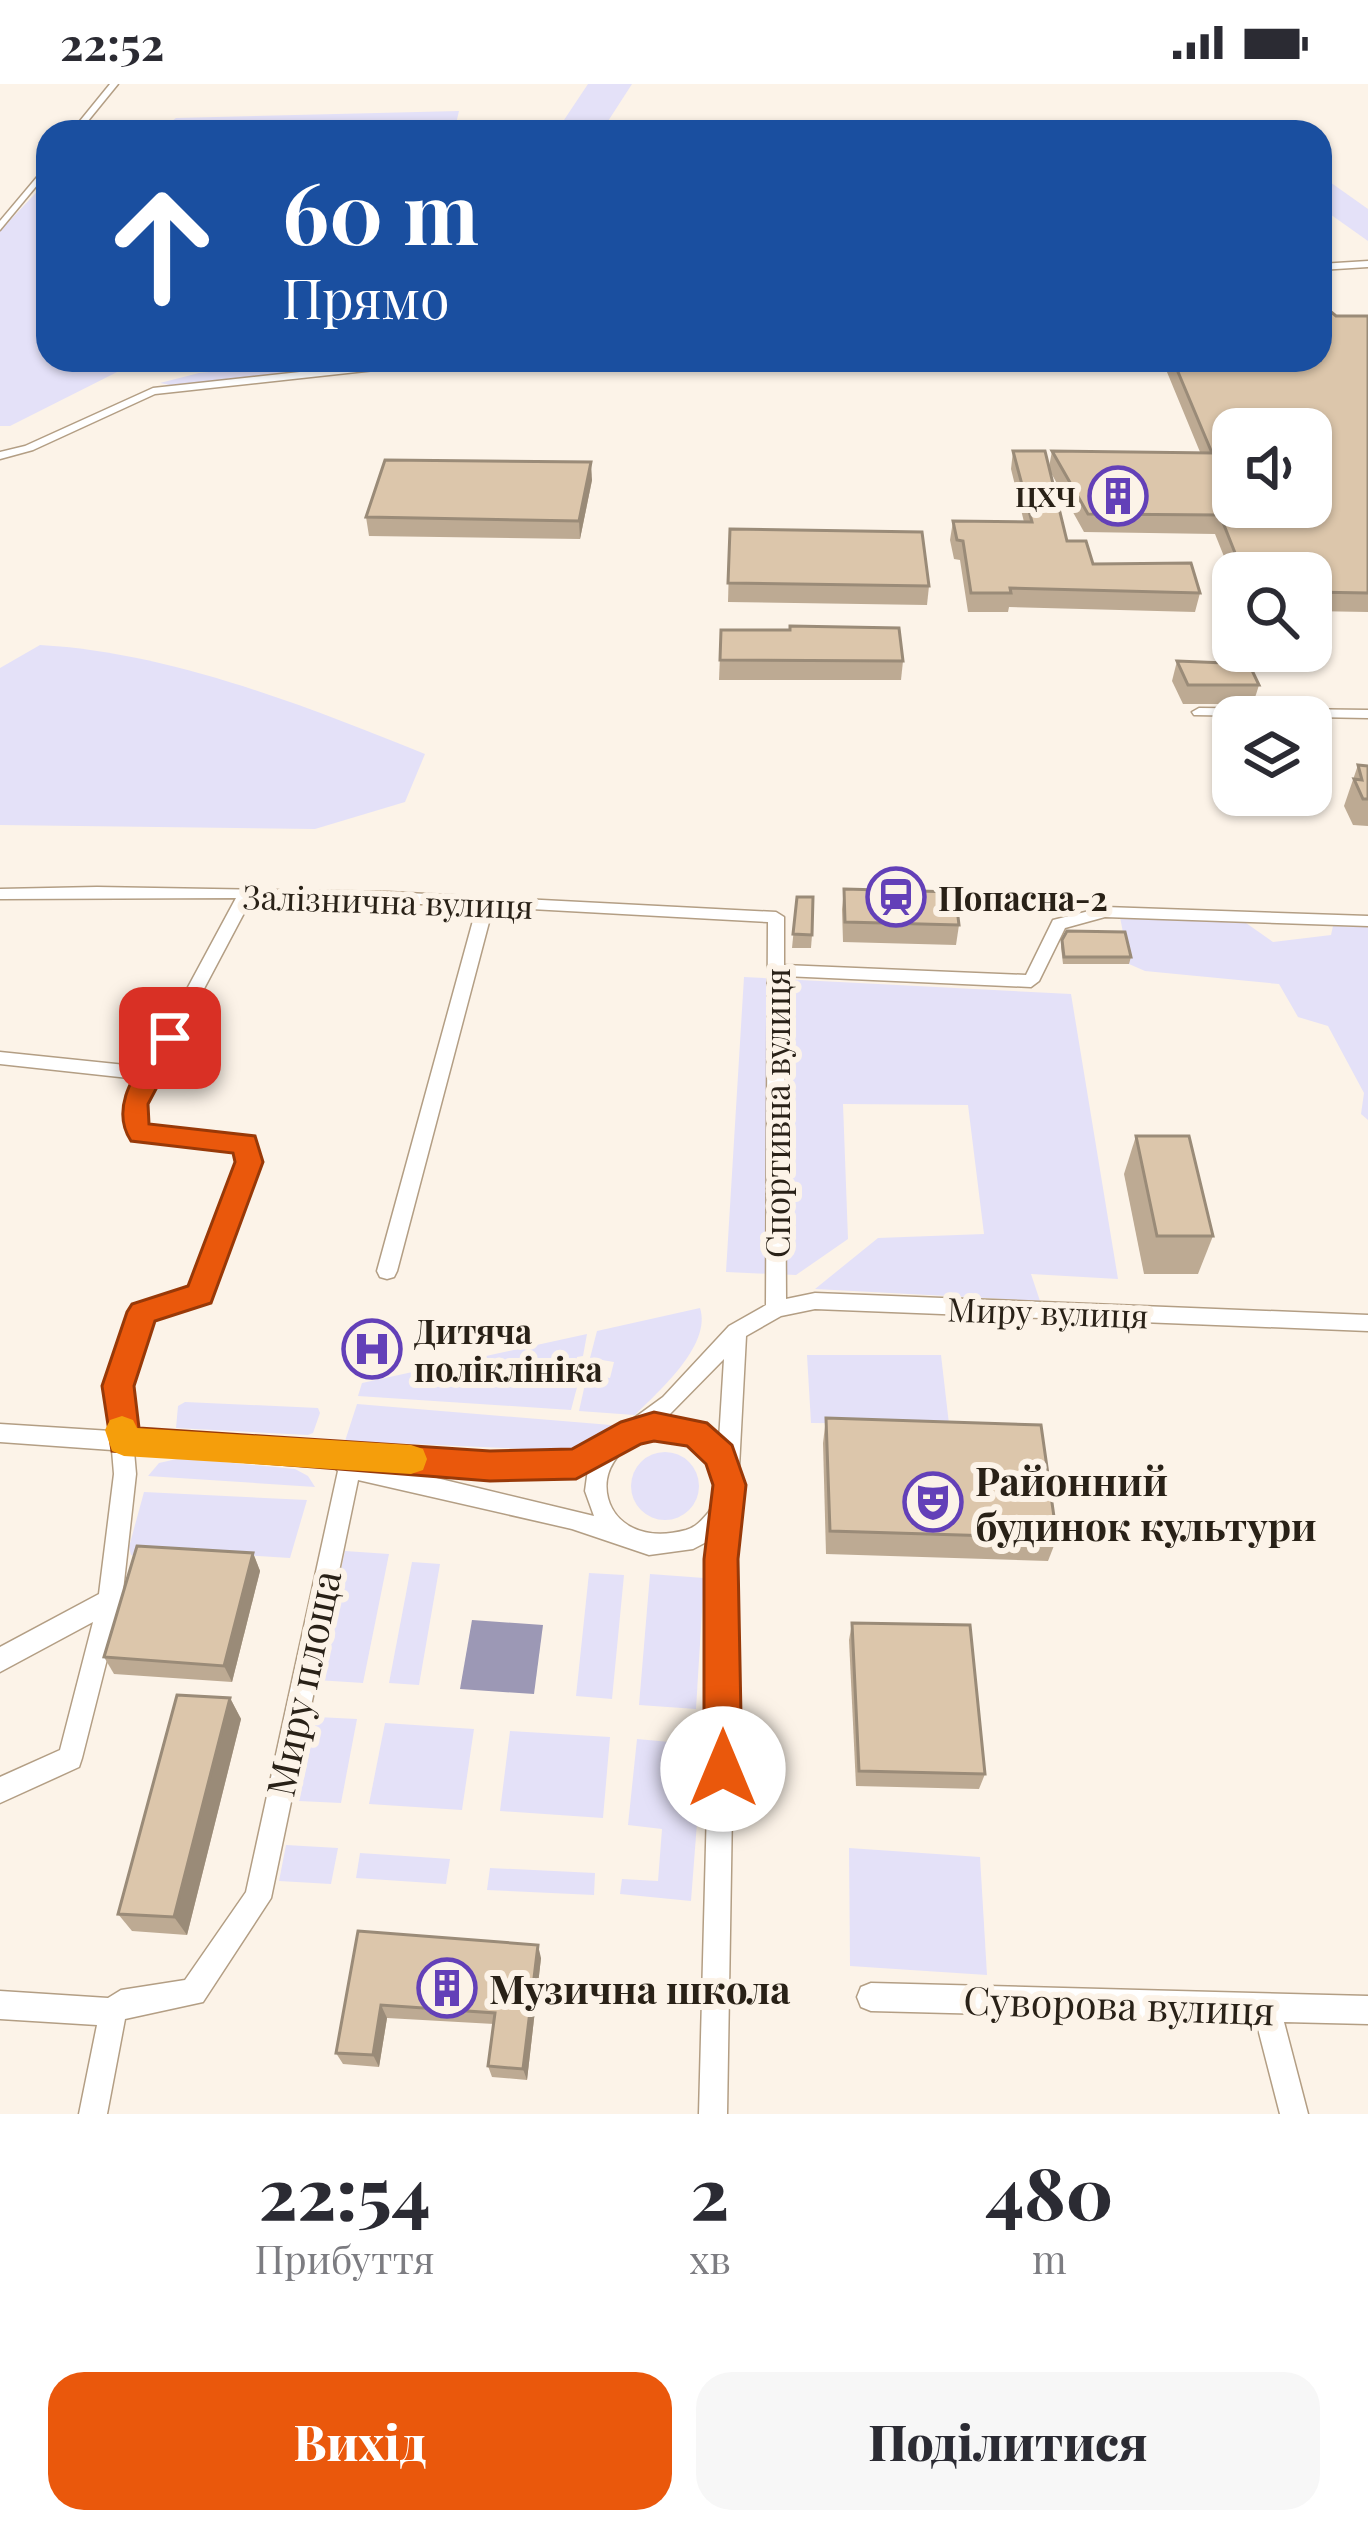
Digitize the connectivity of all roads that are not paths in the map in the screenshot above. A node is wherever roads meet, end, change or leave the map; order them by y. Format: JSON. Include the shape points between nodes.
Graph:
{"nodes":[{"id":1,"x":114,"y":84,"type":"edge"},
{"id":2,"x":85,"y":120,"type":"edge"},
{"id":3,"x":36,"y":181,"type":"edge"},
{"id":4,"x":0,"y":227,"type":"edge"},
{"id":5,"x":1368,"y":264,"type":"edge"},
{"id":6,"x":1332,"y":266,"type":"edge"},
{"id":7,"x":328,"y":372,"type":"edge"},
{"id":8,"x":0,"y":456,"type":"edge"},
{"id":9,"x":1199,"y":712,"type":"dead end"},
{"id":10,"x":1368,"y":714,"type":"edge"},
{"id":11,"x":0,"y":894,"type":"edge"},
{"id":12,"x":245,"y":896,"type":"junction"},
{"id":13,"x":486,"y":902,"type":"junction"},
{"id":14,"x":776,"y":917,"type":"joint"},
{"id":15,"x":1368,"y":921,"type":"edge"},
{"id":16,"x":776,"y":970,"type":"junction"},
{"id":17,"x":0,"y":1058,"type":"edge"},
{"id":18,"x":151,"y":1074,"type":"junction"},
{"id":19,"x":387,"y":1271,"type":"dead end"},
{"id":20,"x":776,"y":1309,"type":"junction"},
{"id":21,"x":1368,"y":1323,"type":"edge"},
{"id":22,"x":736,"y":1332,"type":"junction"},
{"id":23,"x":633,"y":1432,"type":"junction"},
{"id":24,"x":0,"y":1433,"type":"edge"},
{"id":25,"x":124,"y":1441,"type":"junction"},
{"id":26,"x":612,"y":1447,"type":"junction"},
{"id":27,"x":342,"y":1461,"type":"junction"},
{"id":28,"x":726,"y":1467,"type":"junction"},
{"id":29,"x":726,"y":1505,"type":"junction"},
{"id":30,"x":618,"y":1532,"type":"junction"},
{"id":31,"x":681,"y":1544,"type":"junction"},
{"id":32,"x":721,"y":1559,"type":"junction"},
{"id":33,"x":110,"y":1600,"type":"junction"},
{"id":34,"x":0,"y":1660,"type":"edge"},
{"id":35,"x":0,"y":1790,"type":"edge"},
{"id":36,"x":871,"y":1997,"type":"dead end"},
{"id":37,"x":0,"y":2005,"type":"edge"},
{"id":38,"x":1267,"y":2008,"type":"junction"},
{"id":39,"x":1368,"y":2010,"type":"edge"},
{"id":40,"x":113,"y":2012,"type":"junction"},
{"id":41,"x":93,"y":2114,"type":"edge"},
{"id":42,"x":713,"y":2114,"type":"edge"},
{"id":43,"x":1294,"y":2114,"type":"edge"}],
"edges":[{"from":1,"to":2,"type":"street"},
{"from":3,"to":4,"type":"street"},
{"from":5,"to":6,"type":"street"},
{"from":7,"to":8,"type":"street","via":[[152,391]]},
{"from":9,"to":10,"type":"street"},
{"from":11,"to":12,"type":"street","name":"Залізнична вулиця"},
{"from":12,"to":13,"type":"street","name":"Залізнична вулиця"},
{"from":12,"to":18,"type":"street"},
{"from":13,"to":14,"type":"street","name":"Залізнична вулиця"},
{"from":13,"to":19,"type":"street"},
{"from":14,"to":16,"type":"street","name":"Спортивна вулиця"},
{"from":15,"to":16,"type":"street","via":[[1105,912],[1059,924],[1031,981]]},
{"from":16,"to":20,"type":"street","name":"Спортивна вулиця"},
{"from":17,"to":18,"type":"street"},
{"from":18,"to":25,"type":"street","via":[[134,1104],[141,1134],[245,1144],[249,1162],[200,1294],[143,1312],[118,1386]]},
{"from":20,"to":21,"type":"street","name":"Миру вулиця","via":[[815,1301]]},
{"from":20,"to":22,"type":"street","name":"Миру вулиця"},
{"from":22,"to":23,"type":"street","name":"Миру вулиця"},
{"from":22,"to":28,"type":"street"},
{"from":23,"to":26,"type":"street"},
{"from":23,"to":28,"type":"street","via":[[684,1429],[708,1442]]},
{"from":24,"to":25,"type":"street"},
{"from":25,"to":27,"type":"street"},
{"from":25,"to":33,"type":"street"},
{"from":26,"to":27,"type":"street","via":[[576,1464]]},
{"from":26,"to":30,"type":"street","via":[[595,1487]]},
{"from":27,"to":30,"type":"street"},
{"from":27,"to":40,"type":"street","name":"Миру площа","via":[[258,1898],[193,1992]]},
{"from":28,"to":29,"type":"street"},
{"from":29,"to":31,"type":"street","via":[[708,1529]]},
{"from":29,"to":32,"type":"street"},
{"from":30,"to":31,"type":"street","via":[[649,1545]]},
{"from":31,"to":32,"type":"street"},
{"from":32,"to":42,"type":"street"},
{"from":33,"to":34,"type":"street"},
{"from":33,"to":35,"type":"street","via":[[70,1758]]},
{"from":36,"to":38,"type":"street","name":"Суворова вулиця"},
{"from":37,"to":40,"type":"street"},
{"from":38,"to":39,"type":"street","name":"Суворова вулиця"},
{"from":38,"to":43,"type":"street"},
{"from":40,"to":41,"type":"street"}]}
